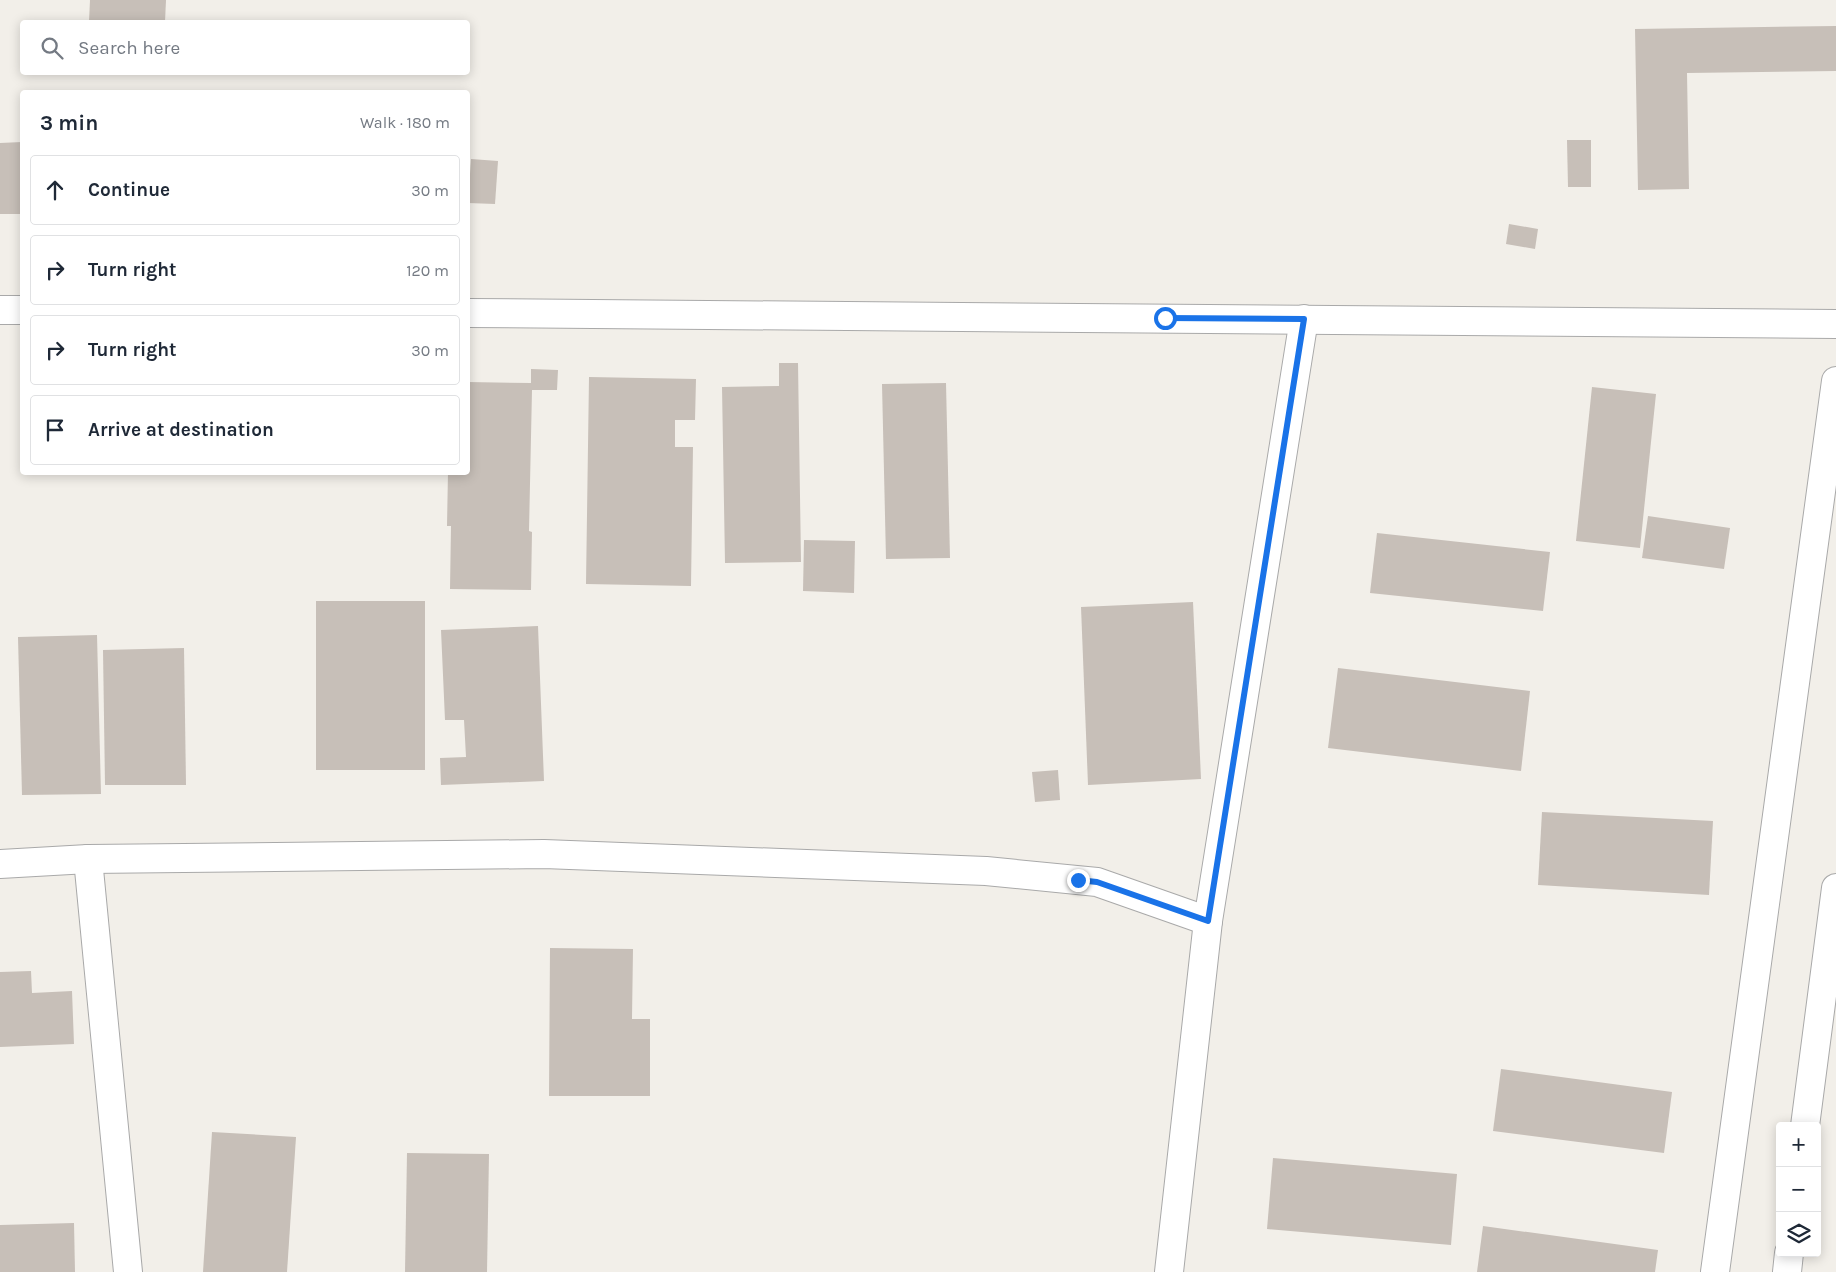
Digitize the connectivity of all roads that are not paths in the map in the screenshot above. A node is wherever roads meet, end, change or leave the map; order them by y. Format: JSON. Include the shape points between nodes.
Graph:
{"nodes":[{"id":1,"x":0,"y":310,"type":"edge"},
{"id":2,"x":20,"y":310,"type":"edge"},
{"id":3,"x":470,"y":313,"type":"edge"},
{"id":4,"x":1304,"y":319,"type":"junction"},
{"id":5,"x":1836,"y":324,"type":"edge"},
{"id":6,"x":1836,"y":381,"type":"edge"},
{"id":7,"x":88,"y":859,"type":"junction"},
{"id":8,"x":0,"y":864,"type":"edge"},
{"id":9,"x":1836,"y":888,"type":"edge"},
{"id":10,"x":1208,"y":921,"type":"junction"},
{"id":11,"x":1806,"y":1122,"type":"edge"},
{"id":12,"x":1788,"y":1257,"type":"edge"},
{"id":13,"x":128,"y":1272,"type":"edge"},
{"id":14,"x":1169,"y":1272,"type":"edge"},
{"id":15,"x":1715,"y":1272,"type":"edge"},
{"id":16,"x":1786,"y":1272,"type":"edge"}],
"edges":[{"from":1,"to":2,"type":"street"},
{"from":3,"to":4,"type":"street"},
{"from":4,"to":5,"type":"street"},
{"from":4,"to":10,"type":"street"},
{"from":6,"to":15,"type":"street"},
{"from":7,"to":8,"type":"street"},
{"from":7,"to":10,"type":"street","via":[[544,854],[986,871],[1097,882]]},
{"from":7,"to":13,"type":"street"},
{"from":9,"to":11,"type":"street"},
{"from":10,"to":14,"type":"street"},
{"from":12,"to":16,"type":"street"}]}
